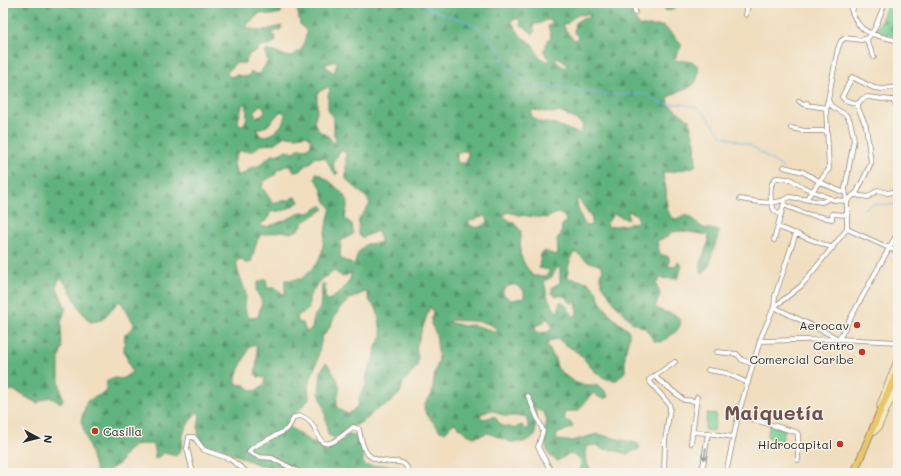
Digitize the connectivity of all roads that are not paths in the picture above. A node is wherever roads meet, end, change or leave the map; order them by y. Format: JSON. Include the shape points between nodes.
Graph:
{"nodes":[{"id":1,"x":634,"y":3,"type":"edge"},
{"id":2,"x":748,"y":3,"type":"edge"},
{"id":3,"x":849,"y":3,"type":"edge"},
{"id":4,"x":855,"y":3,"type":"edge"},
{"id":5,"x":885,"y":3,"type":"edge"},
{"id":6,"x":635,"y":12,"type":"dead end"},
{"id":7,"x":852,"y":13,"type":"junction"},
{"id":8,"x":746,"y":15,"type":"dead end"},
{"id":9,"x":872,"y":34,"type":"junction"},
{"id":10,"x":866,"y":39,"type":"junction"},
{"id":11,"x":898,"y":41,"type":"edge"},
{"id":12,"x":874,"y":57,"type":"dead end"},
{"id":13,"x":898,"y":87,"type":"edge"},
{"id":14,"x":828,"y":100,"type":"junction"},
{"id":15,"x":892,"y":100,"type":"junction"},
{"id":16,"x":799,"y":101,"type":"dead end"},
{"id":17,"x":898,"y":101,"type":"edge"},
{"id":18,"x":858,"y":104,"type":"junction"},
{"id":19,"x":898,"y":107,"type":"edge"},
{"id":20,"x":826,"y":108,"type":"junction"},
{"id":21,"x":791,"y":128,"type":"dead end"},
{"id":22,"x":826,"y":131,"type":"junction"},
{"id":23,"x":784,"y":167,"type":"dead end"},
{"id":24,"x":820,"y":182,"type":"junction"},
{"id":25,"x":812,"y":191,"type":"junction"},
{"id":26,"x":898,"y":192,"type":"edge"},
{"id":27,"x":845,"y":193,"type":"junction"},
{"id":28,"x":855,"y":195,"type":"junction"},
{"id":29,"x":807,"y":198,"type":"junction"},
{"id":30,"x":830,"y":198,"type":"junction"},
{"id":31,"x":740,"y":199,"type":"dead end"},
{"id":32,"x":848,"y":201,"type":"junction"},
{"id":33,"x":784,"y":202,"type":"junction"},
{"id":34,"x":771,"y":203,"type":"junction"},
{"id":35,"x":781,"y":215,"type":"junction"},
{"id":36,"x":848,"y":215,"type":"junction"},
{"id":37,"x":778,"y":227,"type":"junction"},
{"id":38,"x":847,"y":229,"type":"junction"},
{"id":39,"x":898,"y":232,"type":"edge"},
{"id":40,"x":796,"y":233,"type":"junction"},
{"id":41,"x":774,"y":240,"type":"dead end"},
{"id":42,"x":833,"y":248,"type":"junction"},
{"id":43,"x":889,"y":248,"type":"junction"},
{"id":44,"x":898,"y":252,"type":"edge"},
{"id":45,"x":774,"y":306,"type":"junction"},
{"id":46,"x":840,"y":340,"type":"junction"},
{"id":47,"x":760,"y":341,"type":"junction"},
{"id":48,"x":898,"y":342,"type":"edge"},
{"id":49,"x":717,"y":352,"type":"dead end"},
{"id":50,"x":898,"y":358,"type":"edge"},
{"id":51,"x":675,"y":362,"type":"dead end"},
{"id":52,"x":753,"y":364,"type":"junction"},
{"id":53,"x":898,"y":368,"type":"edge"},
{"id":54,"x":708,"y":370,"type":"dead end"},
{"id":55,"x":654,"y":376,"type":"junction"},
{"id":56,"x":898,"y":376,"type":"edge"},
{"id":57,"x":748,"y":383,"type":"junction"},
{"id":58,"x":898,"y":384,"type":"edge"},
{"id":59,"x":528,"y":396,"type":"dead end"},
{"id":60,"x":738,"y":415,"type":"junction"},
{"id":61,"x":876,"y":422,"type":"junction"},
{"id":62,"x":875,"y":431,"type":"junction"},
{"id":63,"x":693,"y":432,"type":"junction"},
{"id":64,"x":708,"y":433,"type":"junction"},
{"id":65,"x":732,"y":437,"type":"junction"},
{"id":66,"x":691,"y":443,"type":"dead end"},
{"id":67,"x":798,"y":460,"type":"dead end"},
{"id":68,"x":156,"y":473,"type":"edge"},
{"id":69,"x":161,"y":473,"type":"edge"},
{"id":70,"x":193,"y":473,"type":"edge"},
{"id":71,"x":248,"y":473,"type":"edge"},
{"id":72,"x":301,"y":473,"type":"edge"},
{"id":73,"x":410,"y":473,"type":"edge"},
{"id":74,"x":552,"y":473,"type":"edge"},
{"id":75,"x":664,"y":473,"type":"edge"},
{"id":76,"x":702,"y":473,"type":"edge"},
{"id":77,"x":726,"y":473,"type":"edge"},
{"id":78,"x":854,"y":473,"type":"edge"},
{"id":79,"x":858,"y":473,"type":"edge"}],
"edges":[{"from":1,"to":6,"type":"street"},
{"from":2,"to":8,"type":"street"},
{"from":3,"to":7,"type":"street"},
{"from":4,"to":7,"type":"street"},
{"from":5,"to":9,"type":"street"},
{"from":7,"to":9,"type":"street","via":[[864,30]]},
{"from":9,"to":10,"type":"street"},
{"from":9,"to":11,"type":"street"},
{"from":10,"to":12,"type":"street"},
{"from":10,"to":14,"type":"street","via":[[852,38],[841,41]]},
{"from":13,"to":18,"type":"street","via":[[874,88],[852,77],[842,97]]},
{"from":14,"to":20,"type":"street"},
{"from":14,"to":27,"type":"street","via":[[831,106],[846,115],[850,121],[854,139]]},
{"from":15,"to":17,"type":"street"},
{"from":15,"to":18,"type":"street","via":[[868,97]]},
{"from":15,"to":19,"type":"street"},
{"from":16,"to":20,"type":"street"},
{"from":18,"to":28,"type":"street","via":[[866,126],[871,158],[866,175]]},
{"from":20,"to":22,"type":"street"},
{"from":21,"to":22,"type":"street"},
{"from":22,"to":24,"type":"street","via":[[829,169]]},
{"from":23,"to":24,"type":"street","via":[[803,172]]},
{"from":24,"to":25,"type":"street"},
{"from":24,"to":27,"type":"street"},
{"from":25,"to":29,"type":"street"},
{"from":25,"to":30,"type":"street"},
{"from":25,"to":34,"type":"street","via":[[790,179],[776,178],[771,185]]},
{"from":26,"to":28,"type":"street","via":[[887,193],[878,190],[868,197]]},
{"from":27,"to":32,"type":"street"},
{"from":28,"to":32,"type":"street"},
{"from":29,"to":30,"type":"street","via":[[822,202]]},
{"from":29,"to":33,"type":"street","via":[[790,197]]},
{"from":30,"to":32,"type":"street"},
{"from":31,"to":34,"type":"street"},
{"from":32,"to":36,"type":"street"},
{"from":33,"to":34,"type":"street"},
{"from":33,"to":35,"type":"street"},
{"from":33,"to":36,"type":"street","via":[[800,213],[832,219],[832,214]]},
{"from":34,"to":35,"type":"street","via":[[774,210]]},
{"from":35,"to":37,"type":"street"},
{"from":36,"to":38,"type":"street"},
{"from":37,"to":40,"type":"street"},
{"from":37,"to":41,"type":"street"},
{"from":38,"to":42,"type":"street"},
{"from":38,"to":43,"type":"street"},
{"from":39,"to":43,"type":"street"},
{"from":40,"to":42,"type":"street"},
{"from":40,"to":45,"type":"street"},
{"from":42,"to":45,"type":"street","via":[[801,286]]},
{"from":43,"to":44,"type":"street"},
{"from":43,"to":46,"type":"street"},
{"from":45,"to":46,"type":"street"},
{"from":45,"to":47,"type":"street"},
{"from":46,"to":47,"type":"street"},
{"from":46,"to":48,"type":"street"},
{"from":47,"to":52,"type":"street"},
{"from":49,"to":52,"type":"street","via":[[737,354],[742,360]]},
{"from":50,"to":61,"type":"street","via":[[877,410]]},
{"from":51,"to":55,"type":"street"},
{"from":52,"to":57,"type":"street"},
{"from":53,"to":61,"type":"main road"},
{"from":54,"to":57,"type":"street","via":[[726,373]]},
{"from":55,"to":63,"type":"street","via":[[684,400],[697,399]]},
{"from":55,"to":75,"type":"street","via":[[649,380],[670,408]]},
{"from":56,"to":62,"type":"main road"},
{"from":57,"to":60,"type":"street"},
{"from":58,"to":62,"type":"street"},
{"from":59,"to":74,"type":"street","via":[[543,431],[538,447]]},
{"from":60,"to":65,"type":"street"},
{"from":60,"to":67,"type":"street","via":[[796,432]]},
{"from":61,"to":78,"type":"main road"},
{"from":62,"to":79,"type":"main road"},
{"from":63,"to":64,"type":"street"},
{"from":63,"to":66,"type":"street"},
{"from":64,"to":65,"type":"street"},
{"from":64,"to":76,"type":"street","one_way":true},
{"from":65,"to":77,"type":"street"},
{"from":68,"to":69,"type":"street"},
{"from":70,"to":71,"type":"street","via":[[187,448],[189,437],[194,437],[204,450],[230,460]]},
{"from":72,"to":73,"type":"street","via":[[272,458],[259,457],[249,452],[253,446],[266,442],[287,429],[294,418],[301,416],[309,420],[321,441],[326,444],[337,442],[356,427],[370,458],[378,462],[400,462],[405,464]]}]}
